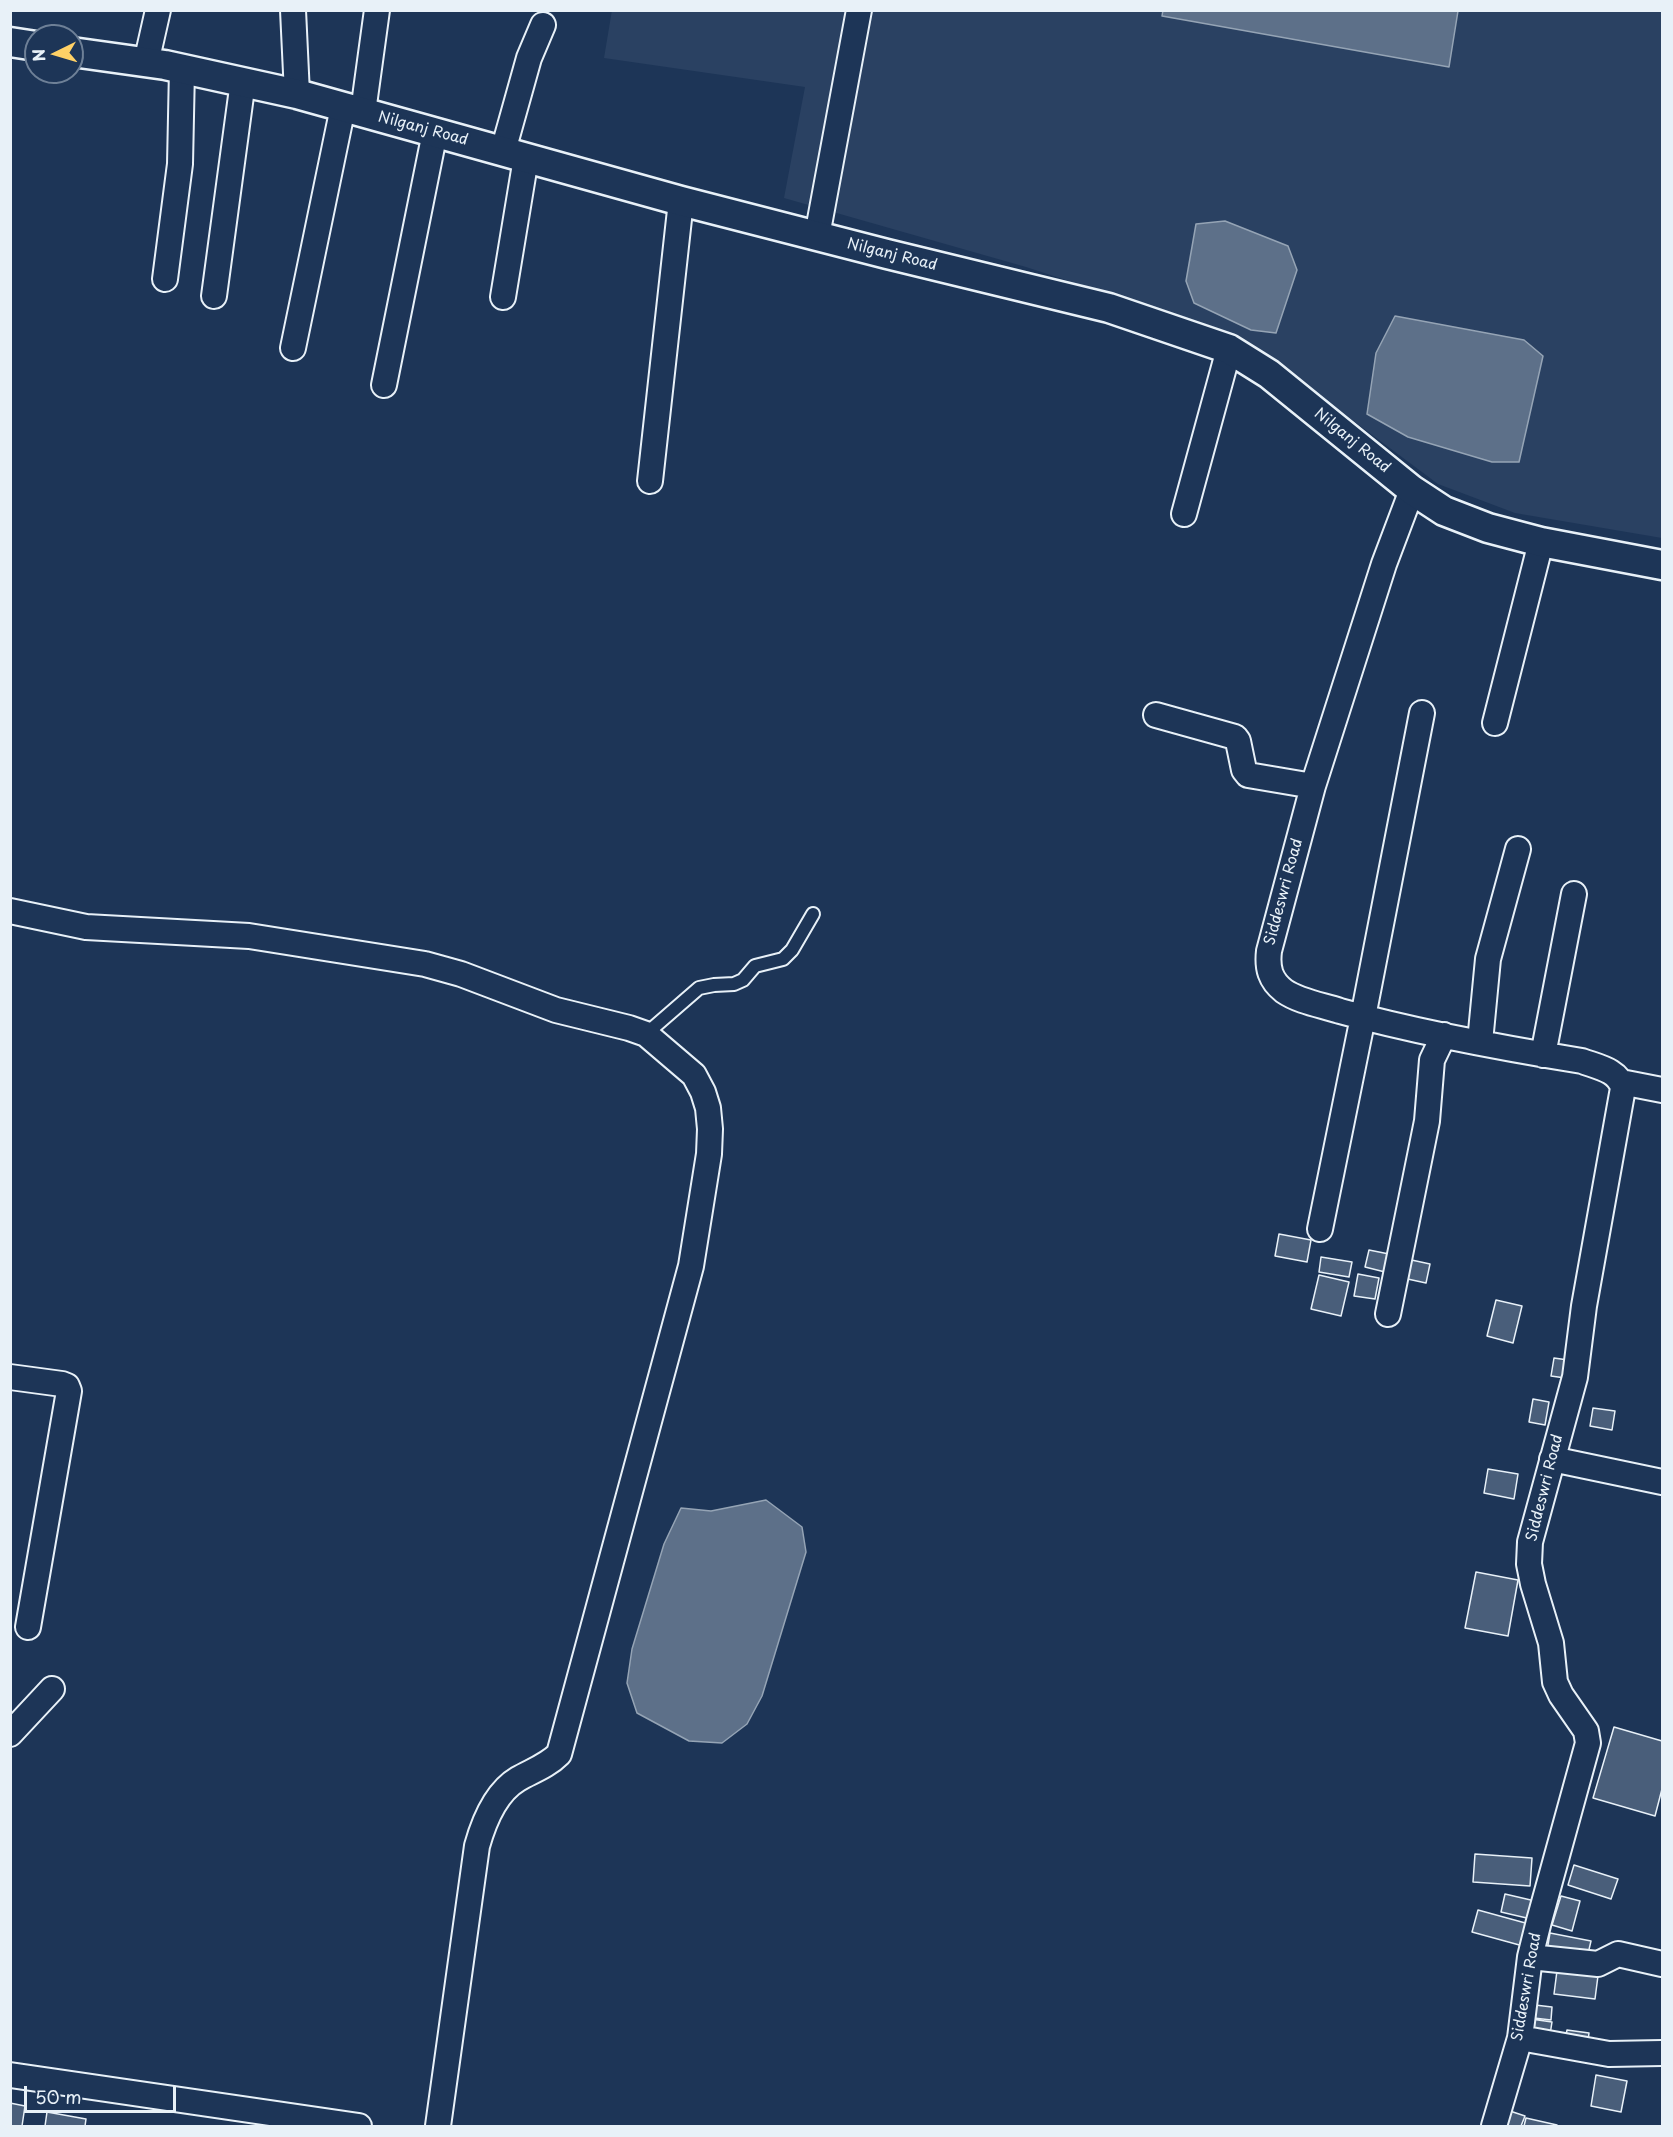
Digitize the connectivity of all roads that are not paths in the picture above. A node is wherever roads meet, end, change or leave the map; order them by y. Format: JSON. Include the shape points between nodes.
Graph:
{"nodes":[{"id":1,"x":158,"y":10,"type":"edge"},
{"id":2,"x":293,"y":10,"type":"edge"},
{"id":3,"x":377,"y":10,"type":"edge"},
{"id":4,"x":859,"y":10,"type":"edge"},
{"id":5,"x":543,"y":24,"type":"dead end"},
{"id":6,"x":84,"y":53,"type":"edge"},
{"id":7,"x":146,"y":63,"type":"junction"},
{"id":8,"x":182,"y":69,"type":"junction"},
{"id":9,"x":243,"y":81,"type":"junction"},
{"id":10,"x":297,"y":94,"type":"junction"},
{"id":11,"x":353,"y":110,"type":"junction"},
{"id":12,"x":435,"y":132,"type":"junction"},
{"id":13,"x":515,"y":154,"type":"junction"},
{"id":14,"x":681,"y":201,"type":"junction"},
{"id":15,"x":818,"y":236,"type":"junction"},
{"id":16,"x":165,"y":279,"type":"dead end"},
{"id":17,"x":214,"y":296,"type":"dead end"},
{"id":18,"x":503,"y":297,"type":"dead end"},
{"id":19,"x":293,"y":348,"type":"dead end"},
{"id":20,"x":1229,"y":349,"type":"junction"},
{"id":21,"x":384,"y":385,"type":"dead end"},
{"id":22,"x":650,"y":481,"type":"dead end"},
{"id":23,"x":1412,"y":490,"type":"junction"},
{"id":24,"x":1184,"y":514,"type":"dead end"},
{"id":25,"x":1541,"y":542,"type":"junction"},
{"id":26,"x":1662,"y":565,"type":"edge"},
{"id":27,"x":1422,"y":713,"type":"dead end"},
{"id":28,"x":1156,"y":716,"type":"dead end"},
{"id":29,"x":1495,"y":723,"type":"dead end"},
{"id":30,"x":1313,"y":786,"type":"junction"},
{"id":31,"x":1518,"y":849,"type":"dead end"},
{"id":32,"x":1574,"y":894,"type":"dead end"},
{"id":33,"x":10,"y":911,"type":"edge"},
{"id":34,"x":813,"y":914,"type":"dead end"},
{"id":35,"x":1364,"y":1017,"type":"junction"},
{"id":36,"x":646,"y":1034,"type":"junction"},
{"id":37,"x":1444,"y":1035,"type":"junction"},
{"id":38,"x":1480,"y":1042,"type":"junction"},
{"id":39,"x":1543,"y":1055,"type":"junction"},
{"id":40,"x":1621,"y":1082,"type":"junction"},
{"id":41,"x":1662,"y":1090,"type":"edge"},
{"id":42,"x":1320,"y":1229,"type":"dead end"},
{"id":43,"x":1388,"y":1314,"type":"dead end"},
{"id":44,"x":10,"y":1377,"type":"edge"},
{"id":45,"x":1552,"y":1459,"type":"junction"},
{"id":46,"x":1662,"y":1482,"type":"edge"},
{"id":47,"x":28,"y":1627,"type":"dead end"},
{"id":48,"x":52,"y":1689,"type":"dead end"},
{"id":49,"x":10,"y":1734,"type":"edge"},
{"id":50,"x":1530,"y":1957,"type":"junction"},
{"id":51,"x":1662,"y":1964,"type":"edge"},
{"id":52,"x":1520,"y":2038,"type":"junction"},
{"id":53,"x":1662,"y":2053,"type":"edge"},
{"id":54,"x":10,"y":2075,"type":"edge"},
{"id":55,"x":359,"y":2127,"type":"edge"},
{"id":56,"x":438,"y":2127,"type":"edge"},
{"id":57,"x":1494,"y":2127,"type":"edge"}],
"edges":[{"from":1,"to":7,"type":"street"},
{"from":2,"to":10,"type":"street"},
{"from":3,"to":11,"type":"street"},
{"from":4,"to":15,"type":"street"},
{"from":5,"to":13,"type":"street","via":[[529,58]]},
{"from":6,"to":7,"type":"street","name":"Nilganj Road"},
{"from":7,"to":8,"type":"street","name":"Nilganj Road"},
{"from":8,"to":9,"type":"street","name":"Nilganj Road"},
{"from":8,"to":16,"type":"street","via":[[180,164]]},
{"from":9,"to":10,"type":"street","name":"Nilganj Road"},
{"from":9,"to":17,"type":"street"},
{"from":10,"to":11,"type":"street","name":"Nilganj Road"},
{"from":11,"to":12,"type":"street","name":"Nilganj Road"},
{"from":11,"to":19,"type":"street"},
{"from":12,"to":13,"type":"street","name":"Nilganj Road"},
{"from":12,"to":21,"type":"street"},
{"from":13,"to":14,"type":"street","name":"Nilganj Road"},
{"from":13,"to":18,"type":"street"},
{"from":14,"to":15,"type":"street","name":"Nilganj Road"},
{"from":14,"to":22,"type":"street"},
{"from":15,"to":20,"type":"street","name":"Nilganj Road","via":[[1109,308]]},
{"from":20,"to":23,"type":"street","name":"Nilganj Road","via":[[1269,374]]},
{"from":20,"to":24,"type":"street"},
{"from":23,"to":25,"type":"street","name":"Nilganj Road","via":[[1444,511]]},
{"from":23,"to":30,"type":"street","name":"Siddeswri Road","via":[[1384,564]]},
{"from":25,"to":26,"type":"street","name":"Nilganj Road"},
{"from":25,"to":29,"type":"street"},
{"from":27,"to":35,"type":"street"},
{"from":28,"to":30,"type":"street","via":[[1235,737],[1248,775]]},
{"from":30,"to":35,"type":"street","name":"Siddeswri Road","via":[[1268,964],[1272,979],[1284,991]]},
{"from":31,"to":38,"type":"street","via":[[1488,959]]},
{"from":32,"to":39,"type":"street"},
{"from":33,"to":36,"type":"street","via":[[86,927],[249,936],[404,960],[462,974],[556,1010]]},
{"from":34,"to":36,"type":"lane","via":[[783,959],[754,966],[743,980],[734,984],[699,988]]},
{"from":35,"to":37,"type":"street","name":"Siddeswri Road"},
{"from":35,"to":42,"type":"street"},
{"from":36,"to":56,"type":"street","via":[[694,1075],[708,1108],[709,1154],[691,1266],[559,1754],[504,1790],[480,1834]]},
{"from":37,"to":38,"type":"street","name":"Siddeswri Road"},
{"from":37,"to":43,"type":"street","via":[[1432,1060],[1427,1121]]},
{"from":38,"to":39,"type":"street","name":"Siddeswri Road"},
{"from":39,"to":40,"type":"street","name":"Siddeswri Road","via":[[1582,1061],[1616,1075]]},
{"from":40,"to":41,"type":"street","name":"Siddeswri Road"},
{"from":40,"to":45,"type":"street","name":"Siddeswri Road","via":[[1623,1095],[1584,1306],[1575,1377]]},
{"from":44,"to":47,"type":"street","via":[[62,1384],[69,1391]]},
{"from":45,"to":46,"type":"street"},
{"from":45,"to":50,"type":"street","name":"Siddeswri Road","via":[[1530,1542],[1529,1564],[1551,1642],[1555,1682],[1586,1731],[1588,1743]]},
{"from":48,"to":49,"type":"street"},
{"from":50,"to":51,"type":"street","via":[[1598,1964],[1618,1954]]},
{"from":50,"to":52,"type":"street","name":"Siddeswri Road"},
{"from":52,"to":53,"type":"street","via":[[1609,2054]]},
{"from":52,"to":57,"type":"street","name":"Siddeswri Road"},
{"from":54,"to":55,"type":"street"}]}
